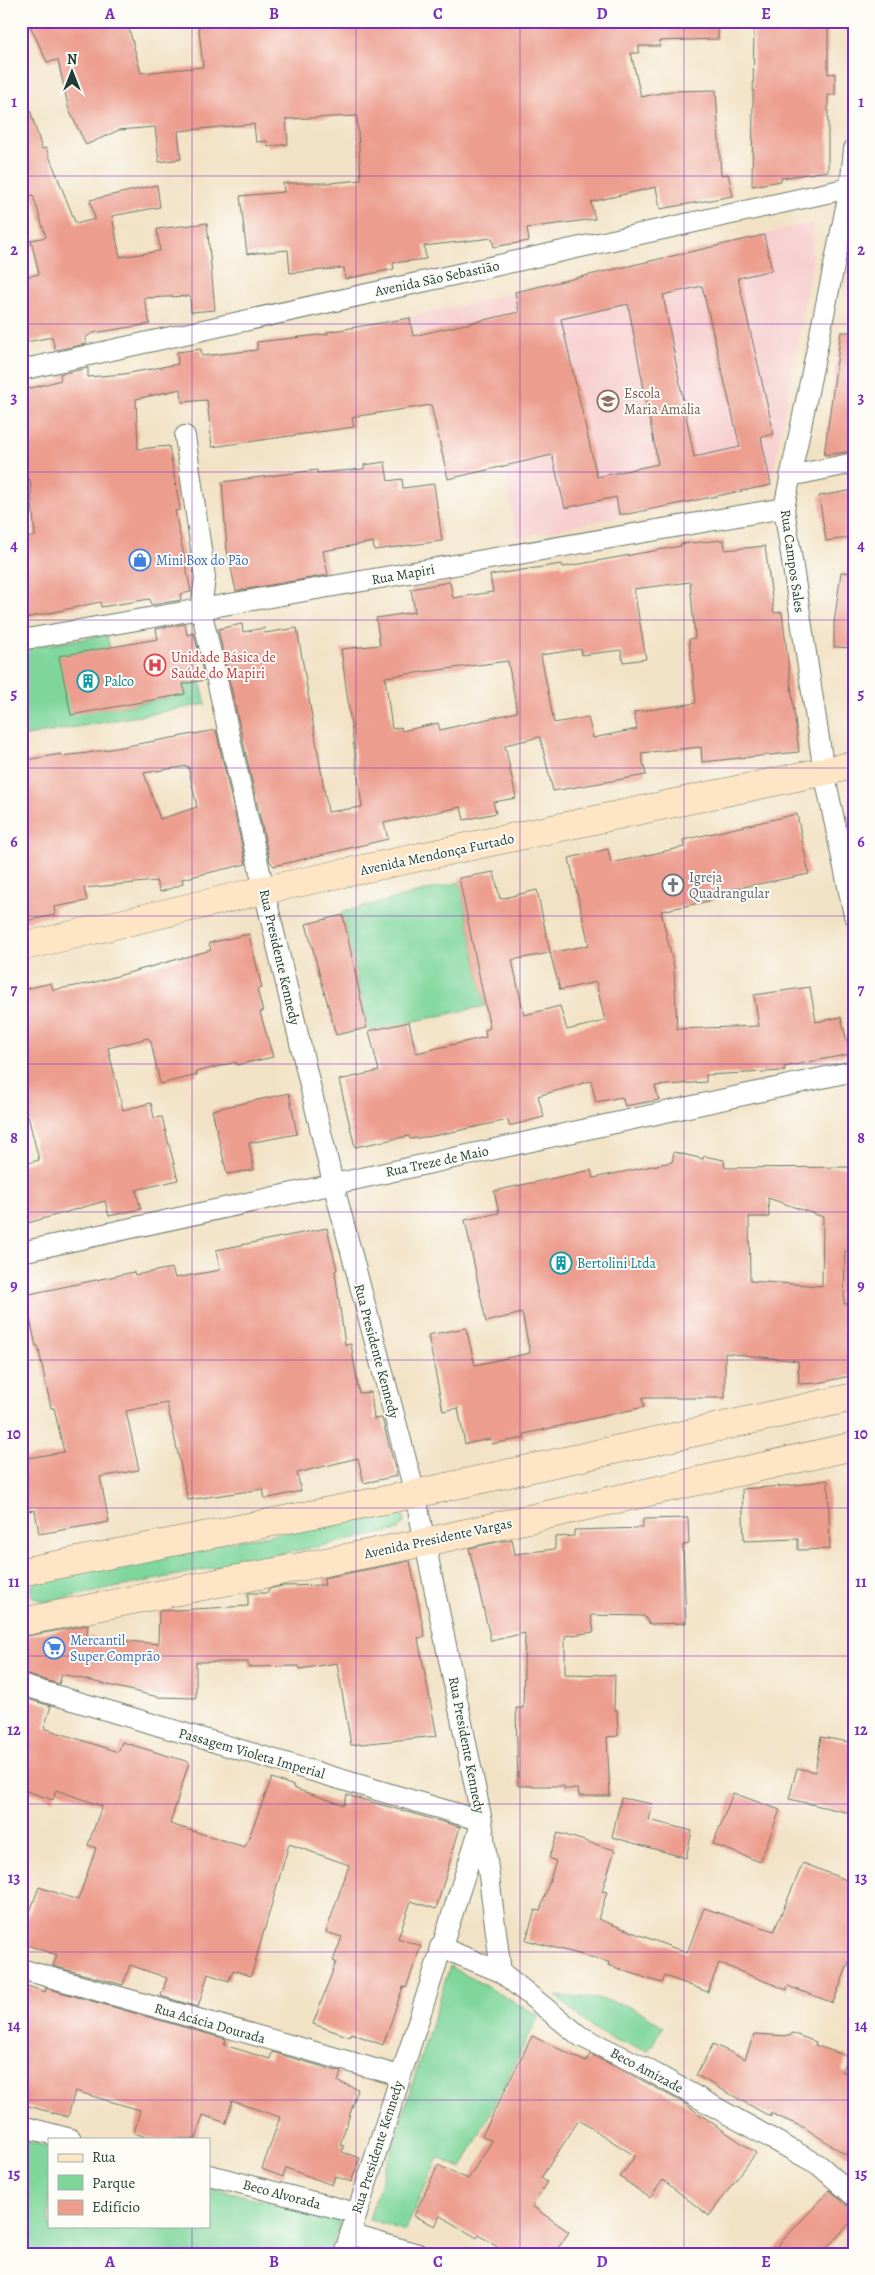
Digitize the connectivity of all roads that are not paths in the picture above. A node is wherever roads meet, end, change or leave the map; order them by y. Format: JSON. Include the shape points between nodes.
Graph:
{"nodes":[{"id":1,"x":854,"y":148,"type":"edge"},
{"id":2,"x":852,"y":188,"type":"edge"},
{"id":3,"x":21,"y":370,"type":"edge"},
{"id":4,"x":185,"y":436,"type":"dead end"},
{"id":5,"x":854,"y":463,"type":"edge"},
{"id":6,"x":790,"y":476,"type":"junction"},
{"id":7,"x":784,"y":508,"type":"junction"},
{"id":8,"x":201,"y":609,"type":"junction"},
{"id":9,"x":21,"y":640,"type":"edge"},
{"id":10,"x":854,"y":766,"type":"edge"},
{"id":11,"x":824,"y":772,"type":"junction"},
{"id":12,"x":264,"y":890,"type":"junction"},
{"id":13,"x":854,"y":915,"type":"edge"},
{"id":14,"x":21,"y":947,"type":"edge"},
{"id":15,"x":854,"y":1071,"type":"edge"},
{"id":16,"x":334,"y":1183,"type":"junction"},
{"id":17,"x":21,"y":1252,"type":"edge"},
{"id":18,"x":854,"y":1397,"type":"edge"},
{"id":19,"x":854,"y":1446,"type":"edge"},
{"id":20,"x":415,"y":1494,"type":"junction"},
{"id":21,"x":426,"y":1542,"type":"junction"},
{"id":22,"x":21,"y":1572,"type":"edge"},
{"id":23,"x":21,"y":1622,"type":"edge"},
{"id":24,"x":21,"y":1685,"type":"edge"},
{"id":25,"x":482,"y":1820,"type":"junction"},
{"id":26,"x":440,"y":1947,"type":"junction"},
{"id":27,"x":21,"y":1969,"type":"edge"},
{"id":28,"x":501,"y":1972,"type":"junction"},
{"id":29,"x":400,"y":2076,"type":"junction"},
{"id":30,"x":21,"y":2126,"type":"edge"},
{"id":31,"x":67,"y":2138,"type":"edge"},
{"id":32,"x":210,"y":2175,"type":"edge"},
{"id":33,"x":854,"y":2196,"type":"edge"},
{"id":34,"x":356,"y":2213,"type":"junction"},
{"id":35,"x":350,"y":2234,"type":"junction"},
{"id":36,"x":344,"y":2254,"type":"edge"},
{"id":37,"x":418,"y":2254,"type":"edge"}],
"edges":[{"from":1,"to":2,"type":"street","name":"Rua Campos Sales"},
{"from":2,"to":3,"type":"street","name":"Avenida São Sebastião"},
{"from":2,"to":6,"type":"street","name":"Rua Campos Sales"},
{"from":4,"to":8,"type":"street","name":"Rua Presidente Kennedy","via":[[205,578]]},
{"from":5,"to":6,"type":"street"},
{"from":6,"to":7,"type":"street","name":"Rua Campos Sales"},
{"from":7,"to":8,"type":"street","name":"Rua Mapiri"},
{"from":7,"to":11,"type":"street","name":"Rua Campos Sales"},
{"from":8,"to":9,"type":"street","name":"Rua Mapiri"},
{"from":8,"to":12,"type":"street","name":"Rua Presidente Kennedy"},
{"from":10,"to":11,"type":"street","name":"Avenida Mendonça Furtado"},
{"from":11,"to":12,"type":"street","name":"Avenida Mendonça Furtado"},
{"from":11,"to":13,"type":"street","name":"Rua Campos Sales"},
{"from":12,"to":14,"type":"street","name":"Avenida Mendonça Furtado"},
{"from":12,"to":16,"type":"street","name":"Rua Presidente Kennedy"},
{"from":15,"to":16,"type":"street","name":"Rua Treze de Maio"},
{"from":16,"to":17,"type":"street","name":"Rua Treze de Maio"},
{"from":16,"to":20,"type":"street","name":"Rua Presidente Kennedy"},
{"from":18,"to":20,"type":"street"},
{"from":19,"to":21,"type":"street","name":"Avenida Presidente Vargas"},
{"from":20,"to":21,"type":"street","name":"Rua Presidente Kennedy"},
{"from":20,"to":22,"type":"street"},
{"from":21,"to":23,"type":"street","name":"Avenida Presidente Vargas"},
{"from":21,"to":25,"type":"street","name":"Rua Presidente Kennedy"},
{"from":24,"to":25,"type":"street","name":"Passagem Violeta Imperial"},
{"from":25,"to":26,"type":"street","name":"Rua Presidente Kennedy"},
{"from":25,"to":28,"type":"street"},
{"from":26,"to":28,"type":"street","name":"Beco Amizade"},
{"from":26,"to":29,"type":"street","name":"Rua Presidente Kennedy"},
{"from":27,"to":29,"type":"street","name":"Rua Acácia Dourada"},
{"from":28,"to":33,"type":"street","name":"Beco Amizade","via":[[580,2036],[804,2156]]},
{"from":29,"to":34,"type":"street","name":"Rua Presidente Kennedy"},
{"from":30,"to":31,"type":"street"},
{"from":32,"to":34,"type":"street","name":"Beco Alvorada"},
{"from":34,"to":35,"type":"street","name":"Rua Presidente Kennedy"},
{"from":35,"to":36,"type":"street","name":"Rua Presidente Kennedy"},
{"from":35,"to":37,"type":"street"}]}
